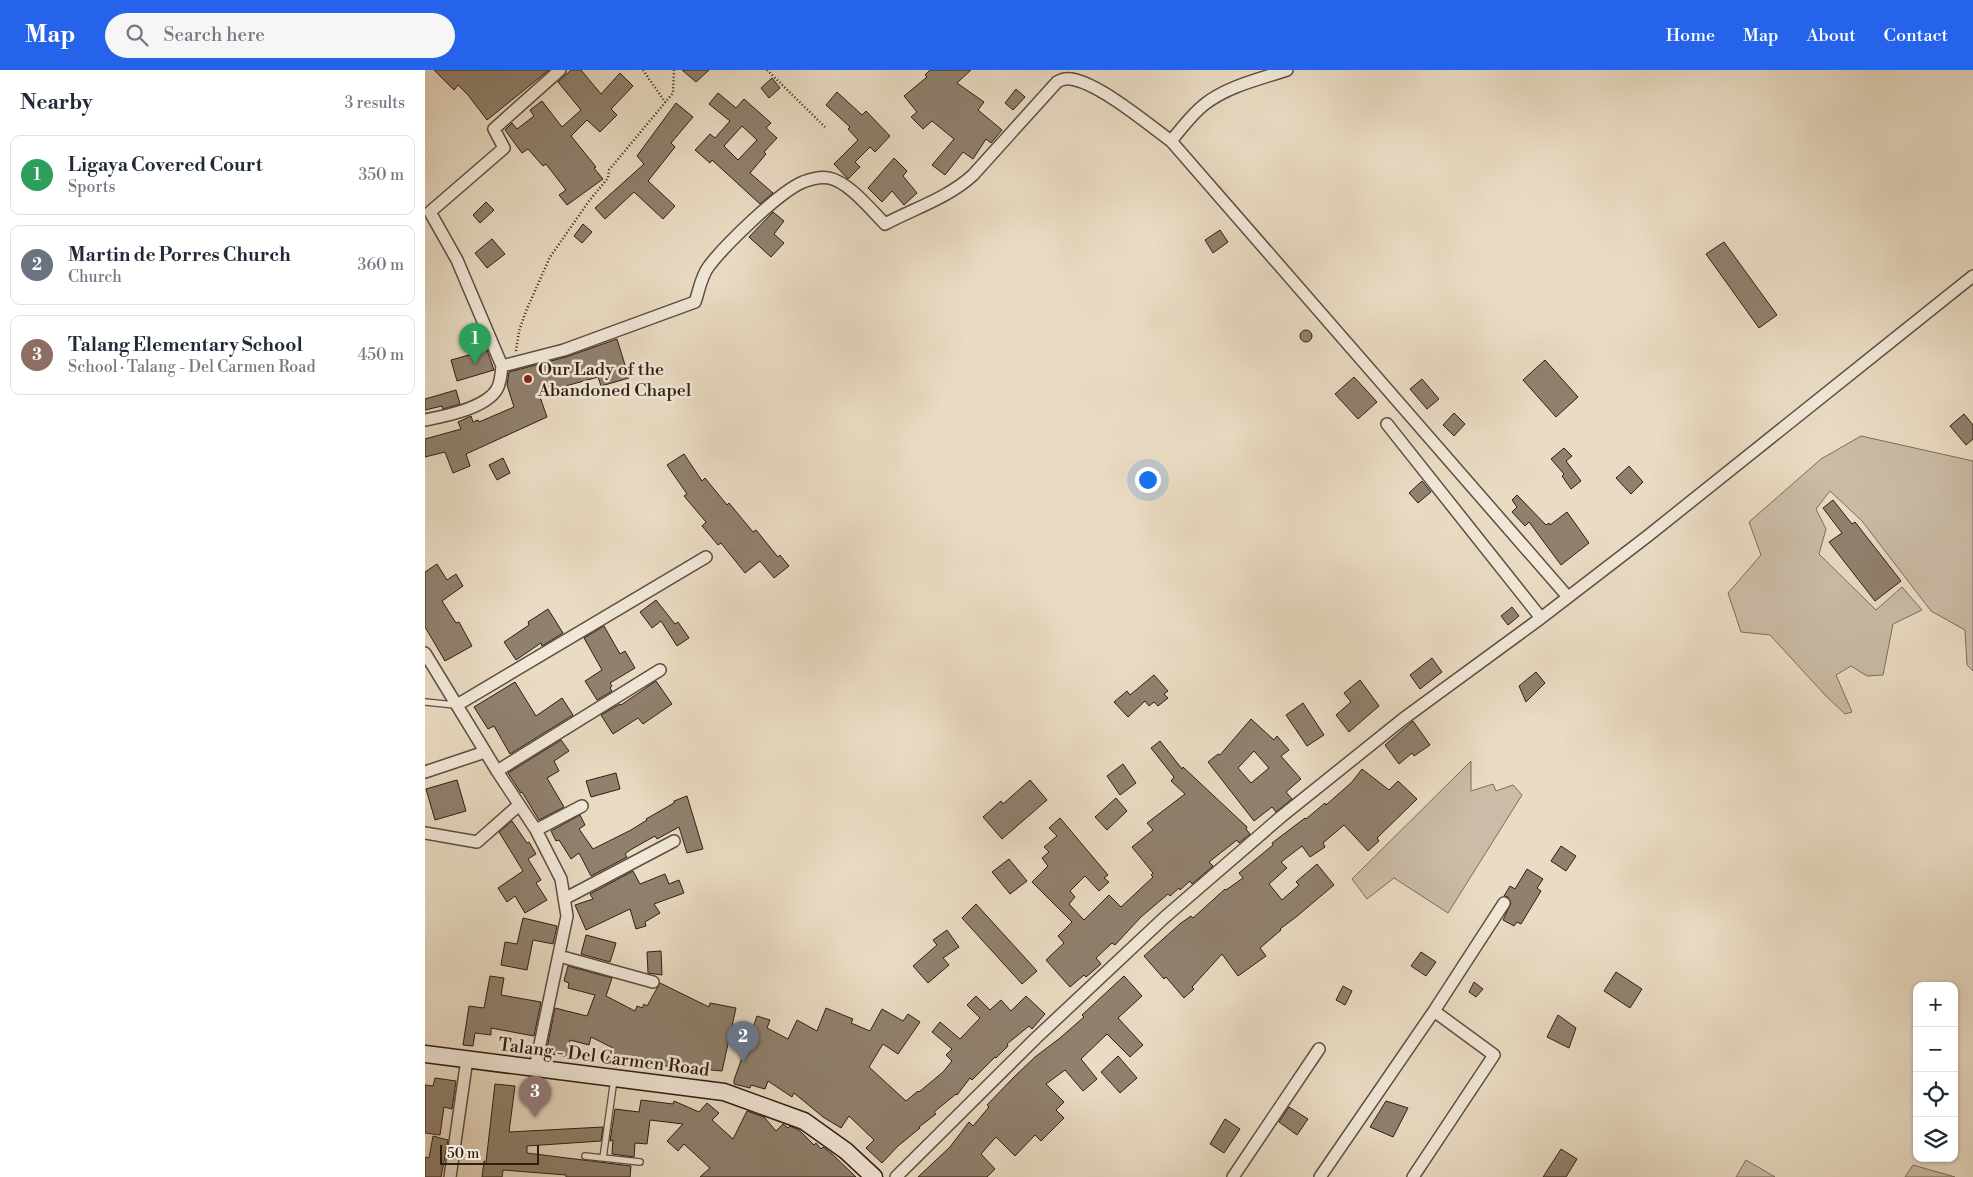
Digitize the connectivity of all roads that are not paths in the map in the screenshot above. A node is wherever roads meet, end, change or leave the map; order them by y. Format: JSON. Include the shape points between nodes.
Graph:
{"nodes":[{"id":1,"x":560,"y":70,"type":"edge"},
{"id":2,"x":1287,"y":70,"type":"edge"},
{"id":3,"x":1171,"y":140,"type":"junction"},
{"id":4,"x":1973,"y":276,"type":"edge"},
{"id":5,"x":502,"y":366,"type":"junction"},
{"id":6,"x":425,"y":420,"type":"edge"},
{"id":7,"x":1387,"y":424,"type":"dead end"},
{"id":8,"x":706,"y":557,"type":"dead end"},
{"id":9,"x":1568,"y":597,"type":"junction"},
{"id":10,"x":1541,"y":618,"type":"junction"},
{"id":11,"x":425,"y":654,"type":"edge"},
{"id":12,"x":660,"y":670,"type":"dead end"},
{"id":13,"x":425,"y":702,"type":"edge"},
{"id":14,"x":457,"y":705,"type":"junction"},
{"id":15,"x":485,"y":752,"type":"junction"},
{"id":16,"x":497,"y":771,"type":"junction"},
{"id":17,"x":425,"y":772,"type":"edge"},
{"id":18,"x":519,"y":805,"type":"junction"},
{"id":19,"x":582,"y":806,"type":"dead end"},
{"id":20,"x":536,"y":830,"type":"junction"},
{"id":21,"x":425,"y":833,"type":"edge"},
{"id":22,"x":674,"y":841,"type":"dead end"},
{"id":23,"x":564,"y":899,"type":"junction"},
{"id":24,"x":1504,"y":903,"type":"dead end"},
{"id":25,"x":559,"y":956,"type":"junction"},
{"id":26,"x":653,"y":982,"type":"dead end"},
{"id":27,"x":1434,"y":1011,"type":"junction"},
{"id":28,"x":1319,"y":1049,"type":"dead end"},
{"id":29,"x":425,"y":1054,"type":"edge"},
{"id":30,"x":467,"y":1059,"type":"junction"},
{"id":31,"x":535,"y":1068,"type":"junction"},
{"id":32,"x":613,"y":1078,"type":"junction"},
{"id":33,"x":585,"y":1156,"type":"dead end"},
{"id":34,"x":603,"y":1158,"type":"junction"},
{"id":35,"x":640,"y":1162,"type":"dead end"},
{"id":36,"x":450,"y":1177,"type":"edge"},
{"id":37,"x":874,"y":1177,"type":"edge"},
{"id":38,"x":896,"y":1177,"type":"edge"},
{"id":39,"x":1233,"y":1177,"type":"edge"},
{"id":40,"x":1320,"y":1177,"type":"edge"},
{"id":41,"x":1413,"y":1177,"type":"edge"}],
"edges":[{"from":1,"to":5,"type":"street","via":[[494,129],[504,148],[430,212],[457,260]]},
{"from":2,"to":3,"type":"street","via":[[1223,93],[1205,103]]},
{"from":3,"to":5,"type":"street","via":[[1085,83],[1063,79],[973,175],[941,197],[885,224],[837,180],[816,178],[802,183],[783,194],[729,243],[707,268],[695,302],[564,350]]},
{"from":3,"to":9,"type":"street"},
{"from":4,"to":9,"type":"street"},
{"from":5,"to":6,"type":"street","via":[[498,388],[490,398]]},
{"from":7,"to":10,"type":"street"},
{"from":8,"to":14,"type":"street"},
{"from":9,"to":10,"type":"street"},
{"from":10,"to":38,"type":"street","via":[[1403,719],[1282,816],[1165,917],[1036,1038]]},
{"from":11,"to":14,"type":"street"},
{"from":12,"to":16,"type":"street"},
{"from":13,"to":14,"type":"lane"},
{"from":14,"to":15,"type":"street"},
{"from":15,"to":16,"type":"street"},
{"from":15,"to":17,"type":"street"},
{"from":16,"to":18,"type":"street"},
{"from":18,"to":20,"type":"street"},
{"from":18,"to":21,"type":"street","via":[[477,842]]},
{"from":19,"to":20,"type":"street"},
{"from":20,"to":23,"type":"street","via":[[561,878]]},
{"from":22,"to":23,"type":"street"},
{"from":23,"to":25,"type":"street","via":[[567,916]]},
{"from":24,"to":27,"type":"street"},
{"from":25,"to":26,"type":"street"},
{"from":25,"to":31,"type":"street"},
{"from":27,"to":40,"type":"street"},
{"from":27,"to":41,"type":"street","via":[[1494,1055]]},
{"from":28,"to":39,"type":"street"},
{"from":29,"to":30,"type":"street","name":"Talang - Del Carmen Road"},
{"from":30,"to":31,"type":"street","name":"Talang - Del Carmen Road"},
{"from":30,"to":36,"type":"street"},
{"from":31,"to":32,"type":"street","name":"Talang - Del Carmen Road"},
{"from":32,"to":34,"type":"lane"},
{"from":32,"to":37,"type":"street","name":"Talang - Del Carmen Road","via":[[724,1092],[804,1121],[846,1151]]},
{"from":33,"to":34,"type":"lane"},
{"from":34,"to":35,"type":"lane"}]}
